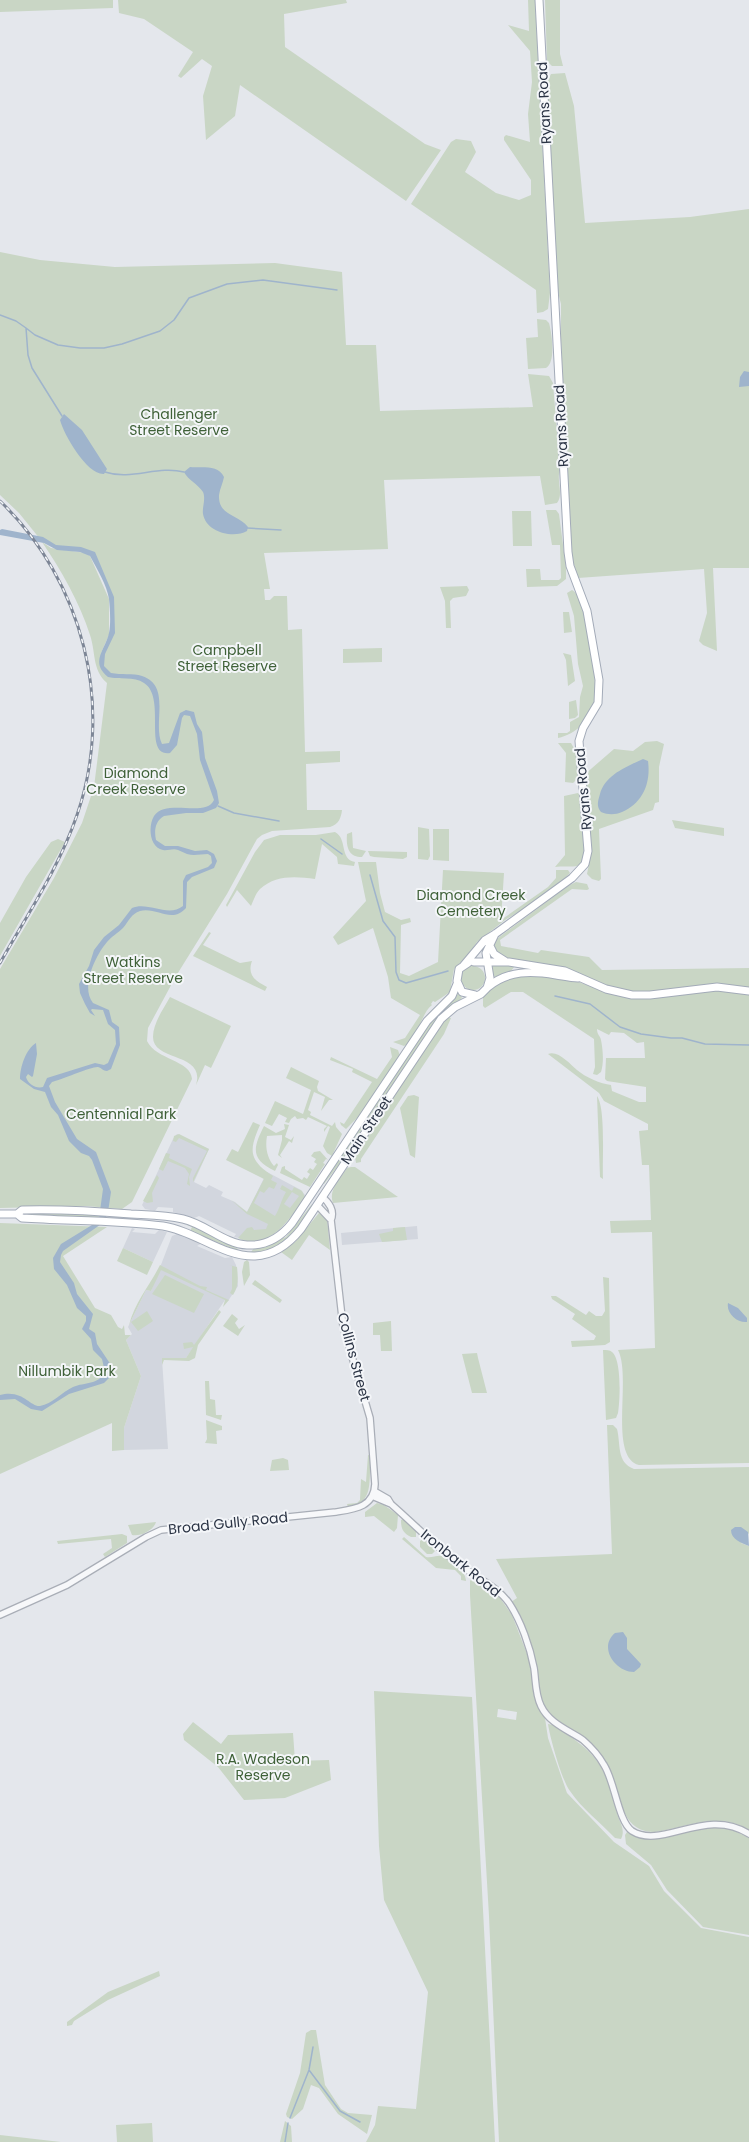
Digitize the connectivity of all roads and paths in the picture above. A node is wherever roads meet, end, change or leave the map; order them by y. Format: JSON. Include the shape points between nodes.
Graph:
{"nodes":[{"id":1,"x":539,"y":0,"type":"edge"},
{"id":2,"x":495,"y":934,"type":"junction"},
{"id":3,"x":489,"y":944,"type":"junction"},
{"id":4,"x":474,"y":962,"type":"junction"},
{"id":5,"x":486,"y":962,"type":"junction"},
{"id":6,"x":509,"y":962,"type":"junction"},
{"id":7,"x":464,"y":965,"type":"junction"},
{"id":8,"x":488,"y":971,"type":"junction"},
{"id":9,"x":578,"y":978,"type":"junction"},
{"id":10,"x":457,"y":984,"type":"junction"},
{"id":11,"x":487,"y":988,"type":"junction"},
{"id":12,"x":749,"y":990,"type":"edge"},
{"id":13,"x":474,"y":995,"type":"junction"},
{"id":14,"x":312,"y":1194,"type":"junction"},
{"id":15,"x":322,"y":1197,"type":"junction"},
{"id":16,"x":317,"y":1205,"type":"junction"},
{"id":17,"x":0,"y":1214,"type":"edge"},
{"id":18,"x":17,"y":1214,"type":"junction"},
{"id":19,"x":134,"y":1214,"type":"junction"},
{"id":20,"x":332,"y":1220,"type":"junction"},
{"id":21,"x":133,"y":1224,"type":"junction"},
{"id":22,"x":245,"y":1245,"type":"junction"},
{"id":23,"x":240,"y":1255,"type":"junction"},
{"id":24,"x":250,"y":1256,"type":"junction"},
{"id":25,"x":373,"y":1494,"type":"junction"},
{"id":26,"x":0,"y":1615,"type":"edge"},
{"id":27,"x":749,"y":1834,"type":"edge"}],
"edges":[{"from":1,"to":2,"type":"main road","name":"Ryans Road","via":[[567,545],[569,564],[587,611],[599,680],[598,704],[583,728],[579,741],[588,843],[587,859],[579,872]]},
{"from":2,"to":3,"type":"main road"},
{"from":2,"to":7,"type":"main road","via":[[485,940]]},
{"from":3,"to":5,"type":"main road"},
{"from":3,"to":6,"type":"main road","via":[[496,956]]},
{"from":4,"to":5,"type":"main road"},
{"from":4,"to":7,"type":"main road"},
{"from":4,"to":8,"type":"main road"},
{"from":5,"to":6,"type":"main road"},
{"from":5,"to":8,"type":"main road"},
{"from":6,"to":9,"type":"main road","via":[[565,971]]},
{"from":7,"to":10,"type":"main road","via":[[457,975]]},
{"from":8,"to":11,"type":"main road","via":[[490,980]]},
{"from":9,"to":11,"type":"main road","via":[[539,973],[517,974],[500,978]]},
{"from":9,"to":12,"type":"main road","via":[[613,992],[632,995],[717,987]]},
{"from":10,"to":13,"type":"main road","via":[[462,992]]},
{"from":10,"to":14,"type":"main road","name":"Main Street","via":[[452,996],[427,1021]]},
{"from":11,"to":13,"type":"main road"},
{"from":13,"to":15,"type":"main road","name":"Main Street","via":[[441,1019]]},
{"from":14,"to":15,"type":"main road"},
{"from":14,"to":16,"type":"main road"},
{"from":14,"to":22,"type":"main road","name":"Main Street","via":[[286,1231],[265,1243]]},
{"from":15,"to":16,"type":"main road","name":"Main Street"},
{"from":15,"to":20,"type":"street","name":"Collins Street","via":[[331,1207]]},
{"from":16,"to":20,"type":"street"},
{"from":16,"to":24,"type":"main road","name":"Main Street","via":[[294,1238],[284,1246],[268,1254]]},
{"from":17,"to":18,"type":"main road"},
{"from":18,"to":19,"type":"main road","via":[[22,1210],[86,1210]]},
{"from":18,"to":21,"type":"main road","name":"Main Street","via":[[22,1218]]},
{"from":19,"to":21,"type":"main road"},
{"from":19,"to":22,"type":"main road","via":[[185,1219]]},
{"from":20,"to":25,"type":"street","name":"Collins Street","via":[[343,1326],[371,1424]]},
{"from":21,"to":23,"type":"main road","name":"Main Street","via":[[173,1228]]},
{"from":22,"to":23,"type":"main road"},
{"from":22,"to":24,"type":"main road"},
{"from":23,"to":24,"type":"main road","name":"Main Street"},
{"from":25,"to":26,"type":"street","name":"Broad Gully Road","via":[[365,1506],[354,1510],[161,1530],[67,1585]]},
{"from":25,"to":27,"type":"street","name":"Ironbark Road","via":[[391,1504],[452,1559],[497,1591],[508,1602],[531,1657],[541,1706],[549,1718],[583,1740],[600,1759],[612,1780],[622,1816],[629,1828],[651,1836],[718,1823],[737,1827]]}]}
